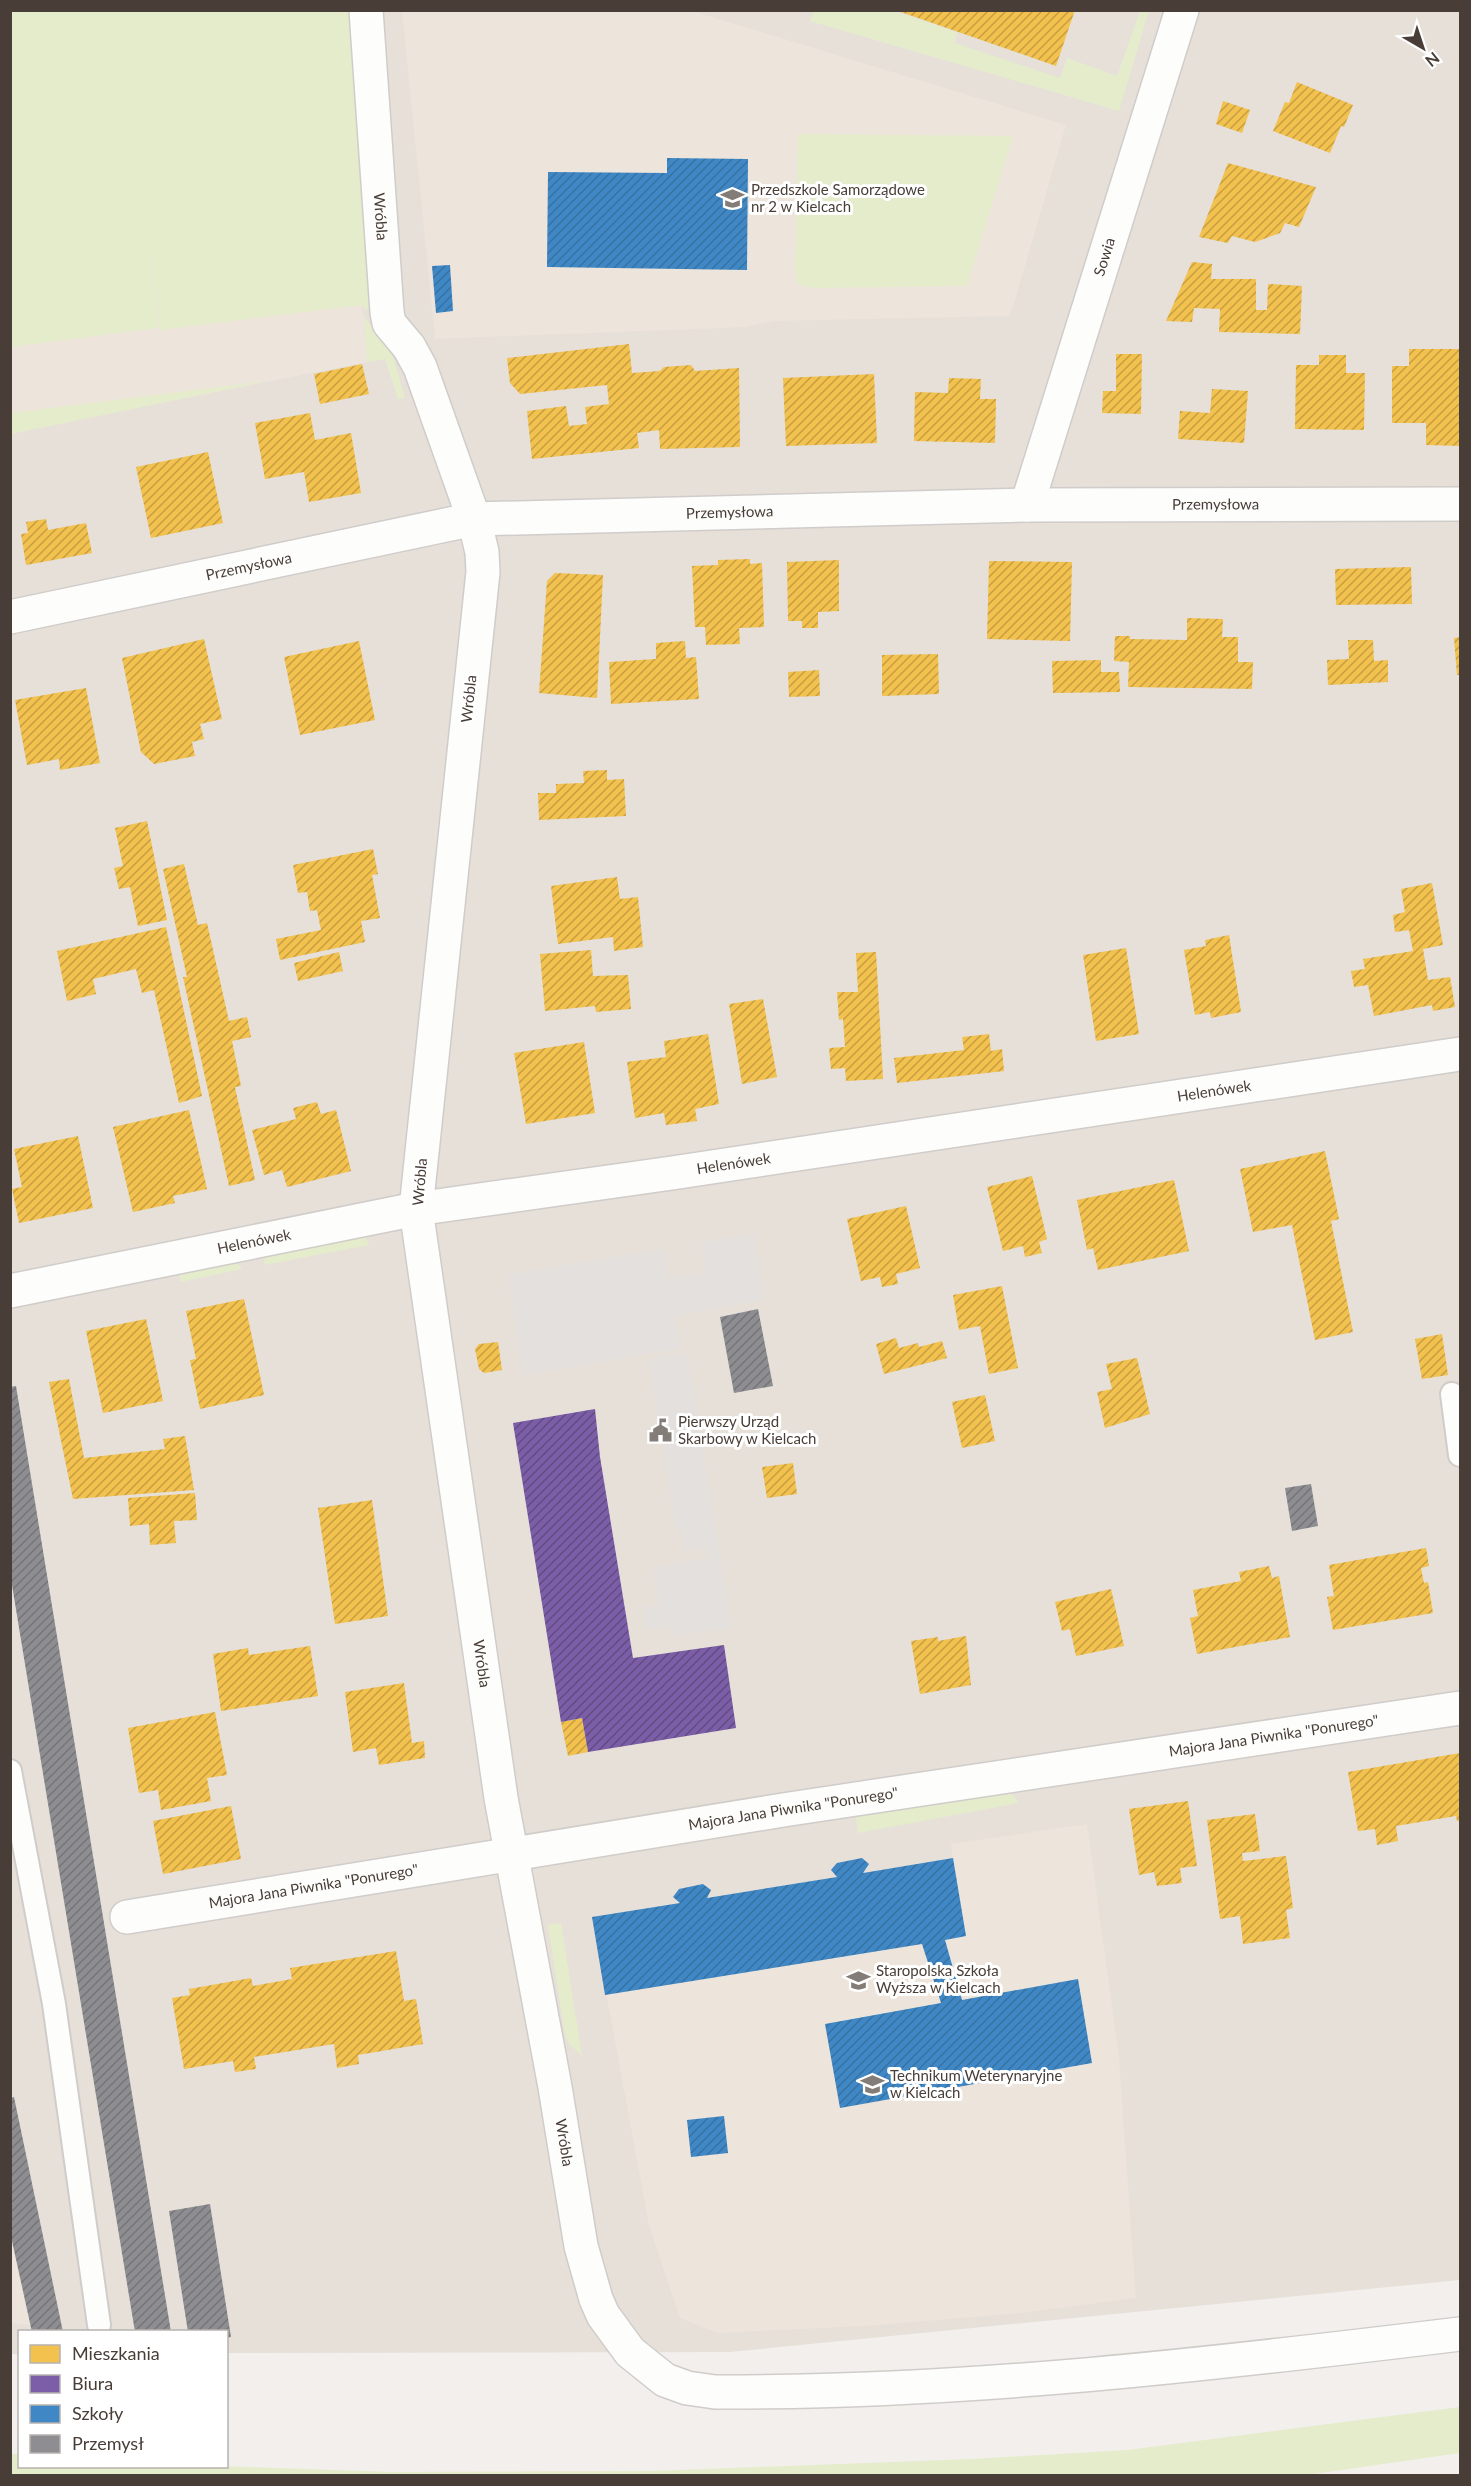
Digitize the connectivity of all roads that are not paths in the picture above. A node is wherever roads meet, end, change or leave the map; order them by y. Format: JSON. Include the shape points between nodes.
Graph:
{"nodes":[{"id":1,"x":366,"y":10,"type":"edge"},
{"id":2,"x":1182,"y":10,"type":"edge"},
{"id":3,"x":1461,"y":504,"type":"edge"},
{"id":4,"x":1027,"y":505,"type":"junction"},
{"id":5,"x":474,"y":519,"type":"junction"},
{"id":6,"x":10,"y":617,"type":"edge"},
{"id":7,"x":1461,"y":1054,"type":"edge"},
{"id":8,"x":416,"y":1209,"type":"junction"},
{"id":9,"x":10,"y":1291,"type":"edge"},
{"id":10,"x":1452,"y":1394,"type":"dead end"},
{"id":11,"x":1461,"y":1455,"type":"edge"},
{"id":12,"x":1461,"y":1708,"type":"edge"},
{"id":13,"x":10,"y":1771,"type":"edge"},
{"id":14,"x":512,"y":1855,"type":"junction"},
{"id":15,"x":127,"y":1917,"type":"dead end"},
{"id":16,"x":99,"y":2325,"type":"dead end"},
{"id":17,"x":1461,"y":2334,"type":"edge"}],
"edges":[{"from":1,"to":5,"type":"street","name":"Wróbla","via":[[389,324],[420,367]]},
{"from":2,"to":4,"type":"street","name":"Sowia"},
{"from":3,"to":4,"type":"street","name":"Przemysłowa"},
{"from":4,"to":5,"type":"street","name":"Przemysłowa"},
{"from":5,"to":6,"type":"street","name":"Przemysłowa"},
{"from":5,"to":8,"type":"street","name":"Wróbla","via":[[483,572]]},
{"from":7,"to":8,"type":"street","name":"Helenówek"},
{"from":8,"to":9,"type":"street","name":"Helenówek"},
{"from":8,"to":14,"type":"street","name":"Wróbla"},
{"from":10,"to":11,"type":"lane"},
{"from":12,"to":14,"type":"street","name":"Majora Jana Piwnika \"Ponurego\"","via":[[1035,1770]]},
{"from":13,"to":16,"type":"lane","via":[[54,2004]]},
{"from":14,"to":15,"type":"street","name":"Majora Jana Piwnika \"Ponurego\""},
{"from":14,"to":17,"type":"street","name":"Wróbla","via":[[581,2246],[596,2299],[630,2352],[665,2380],[715,2392],[967,2385],[1217,2364]]}]}
